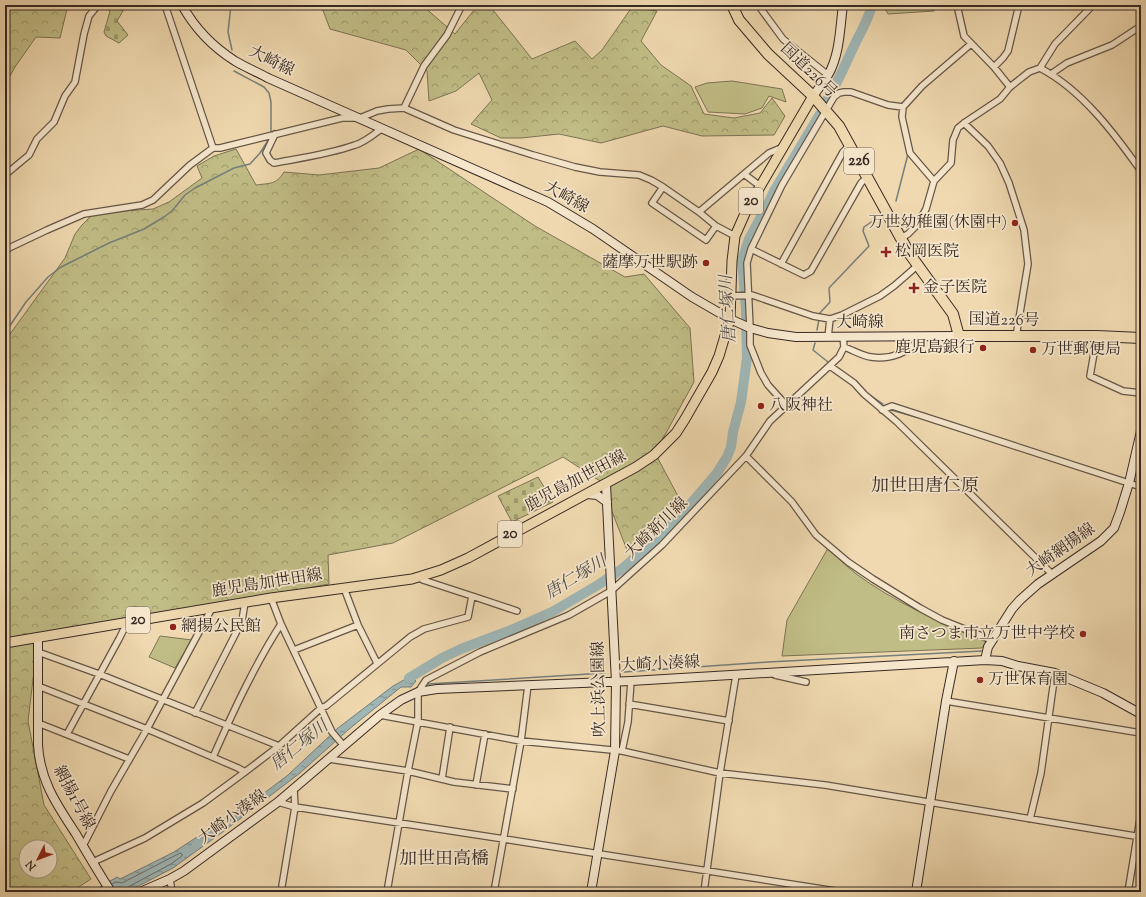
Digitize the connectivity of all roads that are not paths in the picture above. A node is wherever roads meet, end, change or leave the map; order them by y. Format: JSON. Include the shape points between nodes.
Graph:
{"nodes":[{"id":1,"x":98,"y":5,"type":"edge"},
{"id":2,"x":165,"y":5,"type":"edge"},
{"id":3,"x":182,"y":5,"type":"edge"},
{"id":4,"x":462,"y":5,"type":"edge"},
{"id":5,"x":732,"y":5,"type":"edge"},
{"id":6,"x":758,"y":5,"type":"edge"},
{"id":7,"x":842,"y":5,"type":"edge"},
{"id":8,"x":957,"y":5,"type":"edge"},
{"id":9,"x":1019,"y":5,"type":"edge"},
{"id":10,"x":1093,"y":5,"type":"edge"},
{"id":11,"x":1141,"y":26,"type":"edge"},
{"id":12,"x":971,"y":44,"type":"junction"},
{"id":13,"x":994,"y":67,"type":"junction"},
{"id":14,"x":1040,"y":68,"type":"junction"},
{"id":15,"x":1052,"y":74,"type":"junction"},
{"id":16,"x":828,"y":75,"type":"junction"},
{"id":17,"x":1010,"y":87,"type":"junction"},
{"id":18,"x":813,"y":96,"type":"junction"},
{"id":19,"x":903,"y":107,"type":"junction"},
{"id":20,"x":404,"y":108,"type":"junction"},
{"id":21,"x":826,"y":109,"type":"junction"},
{"id":22,"x":360,"y":118,"type":"junction"},
{"id":23,"x":964,"y":123,"type":"junction"},
{"id":24,"x":381,"y":129,"type":"junction"},
{"id":25,"x":275,"y":134,"type":"junction"},
{"id":26,"x":850,"y":145,"type":"junction"},
{"id":27,"x":213,"y":148,"type":"junction"},
{"id":28,"x":783,"y":148,"type":"junction"},
{"id":29,"x":1141,"y":170,"type":"edge"},
{"id":30,"x":744,"y":174,"type":"junction"},
{"id":31,"x":5,"y":175,"type":"edge"},
{"id":32,"x":867,"y":177,"type":"junction"},
{"id":33,"x":934,"y":181,"type":"junction"},
{"id":34,"x":760,"y":186,"type":"junction"},
{"id":35,"x":663,"y":187,"type":"junction"},
{"id":36,"x":699,"y":212,"type":"junction"},
{"id":37,"x":716,"y":226,"type":"junction"},
{"id":38,"x":735,"y":236,"type":"junction"},
{"id":39,"x":901,"y":238,"type":"junction"},
{"id":40,"x":751,"y":249,"type":"junction"},
{"id":41,"x":5,"y":252,"type":"edge"},
{"id":42,"x":781,"y":264,"type":"junction"},
{"id":43,"x":917,"y":266,"type":"junction"},
{"id":44,"x":748,"y":294,"type":"junction"},
{"id":45,"x":734,"y":295,"type":"junction"},
{"id":46,"x":730,"y":319,"type":"junction"},
{"id":47,"x":830,"y":319,"type":"junction"},
{"id":48,"x":749,"y":328,"type":"junction"},
{"id":49,"x":843,"y":336,"type":"junction"},
{"id":50,"x":920,"y":336,"type":"junction"},
{"id":51,"x":959,"y":336,"type":"junction"},
{"id":52,"x":1097,"y":336,"type":"junction"},
{"id":53,"x":828,"y":337,"type":"junction"},
{"id":54,"x":1016,"y":337,"type":"junction"},
{"id":55,"x":1141,"y":338,"type":"edge"},
{"id":56,"x":844,"y":347,"type":"junction"},
{"id":57,"x":830,"y":366,"type":"junction"},
{"id":58,"x":1141,"y":393,"type":"edge"},
{"id":59,"x":786,"y":405,"type":"junction"},
{"id":60,"x":882,"y":410,"type":"junction"},
{"id":61,"x":1141,"y":431,"type":"edge"},
{"id":62,"x":746,"y":456,"type":"junction"},
{"id":63,"x":1129,"y":483,"type":"junction"},
{"id":64,"x":606,"y":484,"type":"junction"},
{"id":65,"x":1141,"y":487,"type":"edge"},
{"id":66,"x":587,"y":494,"type":"junction"},
{"id":67,"x":607,"y":502,"type":"junction"},
{"id":68,"x":1052,"y":574,"type":"junction"},
{"id":69,"x":418,"y":577,"type":"junction"},
{"id":70,"x":344,"y":588,"type":"junction"},
{"id":71,"x":610,"y":588,"type":"junction"},
{"id":72,"x":472,"y":596,"type":"junction"},
{"id":73,"x":271,"y":598,"type":"junction"},
{"id":74,"x":244,"y":602,"type":"junction"},
{"id":75,"x":212,"y":608,"type":"junction"},
{"id":76,"x":517,"y":611,"type":"dead end"},
{"id":77,"x":123,"y":622,"type":"junction"},
{"id":78,"x":281,"y":624,"type":"junction"},
{"id":79,"x":358,"y":625,"type":"junction"},
{"id":80,"x":38,"y":637,"type":"junction"},
{"id":81,"x":992,"y":640,"type":"junction"},
{"id":82,"x":5,"y":643,"type":"edge"},
{"id":83,"x":294,"y":650,"type":"junction"},
{"id":84,"x":38,"y":652,"type":"junction"},
{"id":85,"x":985,"y":660,"type":"junction"},
{"id":86,"x":954,"y":661,"type":"junction"},
{"id":87,"x":377,"y":663,"type":"junction"},
{"id":88,"x":766,"y":673,"type":"junction"},
{"id":89,"x":1055,"y":673,"type":"junction"},
{"id":90,"x":99,"y":674,"type":"junction"},
{"id":91,"x":736,"y":675,"type":"junction"},
{"id":92,"x":631,"y":681,"type":"junction"},
{"id":93,"x":616,"y":682,"type":"junction"},
{"id":94,"x":806,"y":682,"type":"dead end"},
{"id":95,"x":528,"y":685,"type":"junction"},
{"id":96,"x":38,"y":686,"type":"junction"},
{"id":97,"x":418,"y":692,"type":"junction"},
{"id":98,"x":163,"y":699,"type":"junction"},
{"id":99,"x":946,"y":701,"type":"junction"},
{"id":100,"x":84,"y":704,"type":"junction"},
{"id":101,"x":629,"y":704,"type":"junction"},
{"id":102,"x":321,"y":708,"type":"junction"},
{"id":103,"x":195,"y":713,"type":"junction"},
{"id":104,"x":1141,"y":714,"type":"edge"},
{"id":105,"x":380,"y":715,"type":"junction"},
{"id":106,"x":1050,"y":718,"type":"junction"},
{"id":107,"x":418,"y":721,"type":"junction"},
{"id":108,"x":729,"y":721,"type":"junction"},
{"id":109,"x":38,"y":723,"type":"junction"},
{"id":110,"x":227,"y":726,"type":"junction"},
{"id":111,"x":450,"y":727,"type":"junction"},
{"id":112,"x":147,"y":729,"type":"junction"},
{"id":113,"x":1141,"y":733,"type":"edge"},
{"id":114,"x":67,"y":734,"type":"junction"},
{"id":115,"x":485,"y":734,"type":"junction"},
{"id":116,"x":521,"y":741,"type":"junction"},
{"id":117,"x":342,"y":743,"type":"junction"},
{"id":118,"x":279,"y":746,"type":"junction"},
{"id":119,"x":618,"y":751,"type":"junction"},
{"id":120,"x":213,"y":757,"type":"junction"},
{"id":121,"x":130,"y":759,"type":"junction"},
{"id":122,"x":328,"y":760,"type":"junction"},
{"id":123,"x":245,"y":772,"type":"junction"},
{"id":124,"x":408,"y":772,"type":"junction"},
{"id":125,"x":720,"y":773,"type":"junction"},
{"id":126,"x":442,"y":779,"type":"junction"},
{"id":127,"x":476,"y":784,"type":"junction"},
{"id":128,"x":513,"y":789,"type":"junction"},
{"id":129,"x":294,"y":790,"type":"junction"},
{"id":130,"x":278,"y":802,"type":"junction"},
{"id":131,"x":930,"y":802,"type":"junction"},
{"id":132,"x":294,"y":807,"type":"junction"},
{"id":133,"x":1141,"y":812,"type":"edge"},
{"id":134,"x":1030,"y":818,"type":"junction"},
{"id":135,"x":399,"y":823,"type":"junction"},
{"id":136,"x":1139,"y":837,"type":"edge"},
{"id":137,"x":504,"y":839,"type":"junction"},
{"id":138,"x":83,"y":846,"type":"junction"},
{"id":139,"x":598,"y":854,"type":"junction"},
{"id":140,"x":93,"y":862,"type":"junction"},
{"id":141,"x":707,"y":871,"type":"junction"},
{"id":142,"x":170,"y":879,"type":"junction"},
{"id":143,"x":111,"y":892,"type":"edge"},
{"id":144,"x":140,"y":892,"type":"edge"},
{"id":145,"x":172,"y":892,"type":"edge"},
{"id":146,"x":281,"y":892,"type":"edge"},
{"id":147,"x":387,"y":892,"type":"edge"},
{"id":148,"x":494,"y":892,"type":"edge"},
{"id":149,"x":591,"y":892,"type":"edge"},
{"id":150,"x":704,"y":892,"type":"edge"},
{"id":151,"x":842,"y":892,"type":"edge"},
{"id":152,"x":916,"y":892,"type":"edge"},
{"id":153,"x":1128,"y":892,"type":"edge"}],
"edges":[{"from":1,"to":31,"type":"street","via":[[89,16],[75,82],[65,96],[54,122],[37,139],[29,155]]},
{"from":2,"to":27,"type":"street"},
{"from":3,"to":22,"type":"street","name":"大崎線","via":[[201,32],[234,60],[268,78]]},
{"from":4,"to":20,"type":"street","via":[[447,35],[424,66]]},
{"from":5,"to":18,"type":"highway","name":"国道226号","number":"226","via":[[739,20],[768,54]]},
{"from":6,"to":16,"type":"street","via":[[783,39]]},
{"from":7,"to":16,"type":"street","via":[[836,55]]},
{"from":8,"to":12,"type":"street","via":[[964,36]]},
{"from":9,"to":13,"type":"street","via":[[1008,51]]},
{"from":10,"to":14,"type":"street","via":[[1055,44]]},
{"from":11,"to":15,"type":"street","via":[[1112,45],[1067,63]]},
{"from":12,"to":13,"type":"street"},
{"from":12,"to":19,"type":"street","via":[[922,86]]},
{"from":13,"to":17,"type":"street"},
{"from":14,"to":15,"type":"street"},
{"from":14,"to":17,"type":"street","via":[[1029,72]]},
{"from":15,"to":29,"type":"street","via":[[1082,98]]},
{"from":16,"to":18,"type":"street"},
{"from":17,"to":23,"type":"street","via":[[1000,99]]},
{"from":18,"to":21,"type":"highway","name":"国道226号","number":"226"},
{"from":18,"to":28,"type":"main road","name":"鹿児島加世田線","number":"20"},
{"from":19,"to":21,"type":"street","via":[[844,92],[834,97]]},
{"from":19,"to":33,"type":"street","via":[[902,117],[910,153]]},
{"from":20,"to":22,"type":"street","via":[[377,111]]},
{"from":20,"to":35,"type":"street","via":[[454,130],[534,155],[600,172],[638,175]]},
{"from":21,"to":26,"type":"highway","name":"国道226号","number":"226"},
{"from":21,"to":40,"type":"street","via":[[782,185]]},
{"from":22,"to":24,"type":"street","name":"大崎線"},
{"from":22,"to":25,"type":"street","via":[[342,118]]},
{"from":23,"to":33,"type":"street","via":[[958,128],[952,140],[951,163]]},
{"from":23,"to":54,"type":"street","via":[[988,146],[1000,163],[1024,230],[1028,264]]},
{"from":24,"to":25,"type":"street","via":[[356,145],[274,162],[266,153]]},
{"from":24,"to":46,"type":"street","name":"大崎線","via":[[548,202],[593,229],[692,297]]},
{"from":25,"to":27,"type":"street"},
{"from":26,"to":32,"type":"highway","name":"国道226号","number":"226"},
{"from":26,"to":42,"type":"street","via":[[843,152]]},
{"from":27,"to":41,"type":"street","via":[[190,165],[153,200],[142,205],[84,214]]},
{"from":28,"to":30,"type":"street","via":[[769,153]]},
{"from":28,"to":34,"type":"main road","name":"鹿児島加世田線","number":"20"},
{"from":30,"to":34,"type":"street"},
{"from":30,"to":36,"type":"street"},
{"from":32,"to":39,"type":"highway","name":"国道226号","number":"226"},
{"from":32,"to":42,"type":"street","via":[[861,183],[811,271],[804,275]]},
{"from":33,"to":39,"type":"street","via":[[926,209],[917,224]]},
{"from":34,"to":38,"type":"main road","name":"鹿児島加世田線","number":"20"},
{"from":35,"to":36,"type":"street"},
{"from":35,"to":37,"type":"street","via":[[652,203],[706,240]]},
{"from":36,"to":37,"type":"street"},
{"from":37,"to":38,"type":"street"},
{"from":38,"to":45,"type":"main road","name":"鹿児島加世田線","number":"20","via":[[732,261]]},
{"from":39,"to":43,"type":"highway","name":"国道226号","number":"226"},
{"from":40,"to":42,"type":"street"},
{"from":40,"to":44,"type":"street","via":[[747,263]]},
{"from":43,"to":47,"type":"street","via":[[880,296]]},
{"from":43,"to":51,"type":"highway","name":"国道226号","number":"226","via":[[953,314]]},
{"from":44,"to":45,"type":"street"},
{"from":44,"to":47,"type":"street","via":[[813,316]]},
{"from":44,"to":48,"type":"street"},
{"from":45,"to":46,"type":"main road","name":"鹿児島加世田線","number":"20"},
{"from":46,"to":48,"type":"street","name":"大崎線"},
{"from":46,"to":64,"type":"main road","name":"鹿児島加世田線","number":"20","via":[[722,349],[712,372],[676,433],[654,455]]},
{"from":47,"to":53,"type":"street"},
{"from":48,"to":53,"type":"street","name":"大崎線","via":[[779,335]]},
{"from":48,"to":59,"type":"street","via":[[750,345],[761,373]]},
{"from":49,"to":50,"type":"street","name":"大崎線"},
{"from":49,"to":53,"type":"street","name":"大崎線"},
{"from":49,"to":56,"type":"street"},
{"from":50,"to":51,"type":"street","name":"大崎線"},
{"from":50,"to":56,"type":"street","via":[[917,344],[904,352],[882,357],[870,357]]},
{"from":51,"to":54,"type":"highway","name":"国道226号"},
{"from":52,"to":54,"type":"highway","name":"国道226号"},
{"from":52,"to":55,"type":"highway","name":"国道226号"},
{"from":52,"to":58,"type":"street","via":[[1090,376],[1123,390]]},
{"from":56,"to":57,"type":"street","name":"大崎新川線"},
{"from":57,"to":59,"type":"street","name":"大崎新川線"},
{"from":57,"to":60,"type":"street","via":[[854,383]]},
{"from":59,"to":62,"type":"street","name":"大崎新川線","via":[[770,421]]},
{"from":60,"to":63,"type":"street","via":[[892,406]]},
{"from":60,"to":68,"type":"street"},
{"from":61,"to":63,"type":"street","name":"大崎網揚線"},
{"from":62,"to":71,"type":"street","name":"大崎新川線","via":[[662,545]]},
{"from":62,"to":81,"type":"street","via":[[792,502],[816,535],[848,562],[942,620]]},
{"from":63,"to":65,"type":"street"},
{"from":63,"to":68,"type":"street","name":"大崎網揚線","via":[[1114,528],[1108,535]]},
{"from":64,"to":66,"type":"main road","name":"鹿児島加世田線","number":"20"},
{"from":64,"to":67,"type":"street","name":"吹上浜公園線"},
{"from":66,"to":67,"type":"street","via":[[598,496]]},
{"from":66,"to":69,"type":"main road","name":"鹿児島加世田線","number":"20","via":[[468,558]]},
{"from":67,"to":71,"type":"street","name":"吹上浜公園線"},
{"from":68,"to":81,"type":"street","name":"大崎網揚線","via":[[1020,600]]},
{"from":69,"to":70,"type":"main road","name":"鹿児島加世田線","number":"20"},
{"from":69,"to":72,"type":"street"},
{"from":70,"to":73,"type":"main road","name":"鹿児島加世田線","number":"20"},
{"from":70,"to":79,"type":"street"},
{"from":71,"to":93,"type":"street","name":"吹上浜公園線"},
{"from":71,"to":97,"type":"street","name":"大崎新川線","via":[[569,615],[450,667],[426,680]]},
{"from":72,"to":76,"type":"street"},
{"from":72,"to":87,"type":"street","via":[[468,617],[424,629],[405,640]]},
{"from":73,"to":74,"type":"main road","name":"鹿児島加世田線","number":"20"},
{"from":73,"to":78,"type":"street"},
{"from":74,"to":75,"type":"main road","name":"鹿児島加世田線","number":"20"},
{"from":74,"to":103,"type":"street","via":[[242,621]]},
{"from":75,"to":77,"type":"main road","name":"鹿児島加世田線","number":"20"},
{"from":75,"to":98,"type":"street"},
{"from":77,"to":80,"type":"main road","name":"鹿児島加世田線","number":"20"},
{"from":77,"to":90,"type":"street","via":[[125,626],[119,639]]},
{"from":78,"to":83,"type":"street"},
{"from":78,"to":110,"type":"street"},
{"from":79,"to":83,"type":"street"},
{"from":79,"to":87,"type":"street"},
{"from":80,"to":82,"type":"main road","name":"鹿児島加世田線","number":"20"},
{"from":80,"to":84,"type":"street","name":"網揚1号線"},
{"from":81,"to":85,"type":"street","name":"大崎網揚線"},
{"from":83,"to":102,"type":"street"},
{"from":84,"to":90,"type":"street"},
{"from":84,"to":96,"type":"street","name":"網揚1号線"},
{"from":85,"to":86,"type":"street","name":"大崎小湊線"},
{"from":85,"to":89,"type":"street","name":"大崎小湊線","via":[[1002,661]]},
{"from":86,"to":88,"type":"street","name":"大崎小湊線"},
{"from":86,"to":99,"type":"street"},
{"from":87,"to":102,"type":"street"},
{"from":88,"to":91,"type":"street","name":"大崎小湊線"},
{"from":88,"to":94,"type":"street"},
{"from":89,"to":104,"type":"street","name":"大崎小湊線","via":[[1104,692]]},
{"from":89,"to":106,"type":"street"},
{"from":90,"to":98,"type":"street"},
{"from":90,"to":100,"type":"street"},
{"from":91,"to":92,"type":"street","name":"大崎小湊線"},
{"from":91,"to":108,"type":"street"},
{"from":92,"to":93,"type":"street","name":"大崎小湊線"},
{"from":92,"to":101,"type":"street"},
{"from":93,"to":95,"type":"street","name":"大崎小湊線"},
{"from":93,"to":119,"type":"street","name":"吹上浜公園線"},
{"from":95,"to":97,"type":"street","name":"大崎小湊線"},
{"from":95,"to":116,"type":"street"},
{"from":96,"to":100,"type":"street"},
{"from":96,"to":109,"type":"street","name":"網揚1号線"},
{"from":97,"to":105,"type":"street","name":"大崎小湊線"},
{"from":97,"to":107,"type":"street"},
{"from":98,"to":103,"type":"street"},
{"from":98,"to":112,"type":"street"},
{"from":99,"to":106,"type":"street"},
{"from":99,"to":131,"type":"street"},
{"from":100,"to":112,"type":"street"},
{"from":100,"to":114,"type":"street"},
{"from":101,"to":108,"type":"street"},
{"from":101,"to":119,"type":"street","via":[[628,722]]},
{"from":102,"to":117,"type":"street","via":[[332,732]]},
{"from":102,"to":118,"type":"street"},
{"from":103,"to":110,"type":"street"},
{"from":105,"to":107,"type":"street"},
{"from":105,"to":117,"type":"street","name":"大崎小湊線"},
{"from":106,"to":113,"type":"street"},
{"from":106,"to":134,"type":"street"},
{"from":107,"to":111,"type":"street"},
{"from":107,"to":124,"type":"street"},
{"from":108,"to":125,"type":"street"},
{"from":109,"to":114,"type":"street"},
{"from":109,"to":138,"type":"street","name":"網揚1号線","via":[[42,774],[56,803]]},
{"from":110,"to":118,"type":"street"},
{"from":110,"to":120,"type":"street"},
{"from":111,"to":115,"type":"street"},
{"from":111,"to":126,"type":"street"},
{"from":112,"to":120,"type":"street"},
{"from":112,"to":121,"type":"street"},
{"from":114,"to":121,"type":"street"},
{"from":115,"to":116,"type":"street"},
{"from":115,"to":127,"type":"street"},
{"from":116,"to":119,"type":"street"},
{"from":116,"to":128,"type":"street"},
{"from":117,"to":122,"type":"street","name":"大崎小湊線"},
{"from":118,"to":123,"type":"street"},
{"from":119,"to":125,"type":"street"},
{"from":119,"to":139,"type":"street","name":"吹上浜公園線"},
{"from":120,"to":123,"type":"street"},
{"from":121,"to":138,"type":"street"},
{"from":122,"to":124,"type":"street"},
{"from":122,"to":129,"type":"street","name":"大崎小湊線"},
{"from":123,"to":140,"type":"street","via":[[203,803],[146,838]]},
{"from":124,"to":126,"type":"street"},
{"from":124,"to":135,"type":"street"},
{"from":125,"to":131,"type":"street","via":[[825,784]]},
{"from":125,"to":141,"type":"street"},
{"from":126,"to":127,"type":"street"},
{"from":127,"to":128,"type":"street"},
{"from":128,"to":137,"type":"street"},
{"from":129,"to":130,"type":"street","name":"大崎小湊線"},
{"from":129,"to":132,"type":"street"},
{"from":130,"to":132,"type":"street"},
{"from":130,"to":142,"type":"street","name":"大崎小湊線"},
{"from":131,"to":134,"type":"street"},
{"from":131,"to":152,"type":"street"},
{"from":132,"to":135,"type":"street"},
{"from":132,"to":146,"type":"street"},
{"from":133,"to":136,"type":"street"},
{"from":134,"to":136,"type":"street"},
{"from":135,"to":137,"type":"street"},
{"from":135,"to":147,"type":"street"},
{"from":136,"to":153,"type":"street"},
{"from":137,"to":139,"type":"street"},
{"from":137,"to":148,"type":"street"},
{"from":138,"to":140,"type":"street","name":"網揚1号線"},
{"from":139,"to":141,"type":"street"},
{"from":139,"to":149,"type":"street","name":"吹上浜公園線"},
{"from":140,"to":143,"type":"street","name":"網揚1号線"},
{"from":141,"to":150,"type":"street"},
{"from":141,"to":151,"type":"street"},
{"from":142,"to":144,"type":"street","name":"大崎小湊線"},
{"from":142,"to":145,"type":"street"}]}
